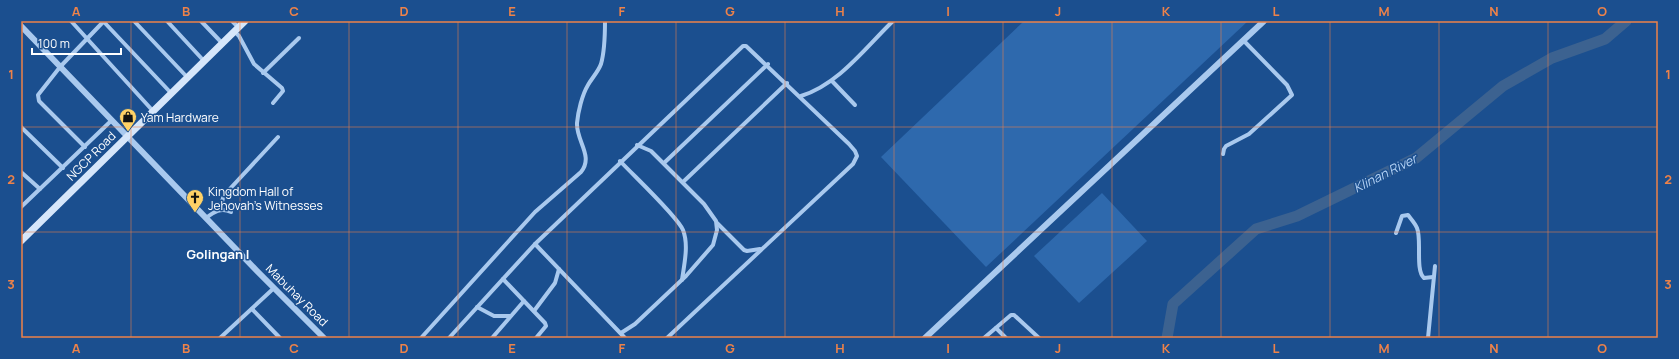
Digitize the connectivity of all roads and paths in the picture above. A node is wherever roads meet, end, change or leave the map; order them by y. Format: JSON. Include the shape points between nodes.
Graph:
{"nodes":[{"id":1,"x":71,"y":21,"type":"edge"},
{"id":2,"x":103,"y":21,"type":"edge"},
{"id":3,"x":134,"y":21,"type":"edge"},
{"id":4,"x":167,"y":21,"type":"edge"},
{"id":5,"x":201,"y":21,"type":"edge"},
{"id":6,"x":232,"y":21,"type":"edge"},
{"id":7,"x":245,"y":21,"type":"edge"},
{"id":8,"x":605,"y":21,"type":"edge"},
{"id":9,"x":893,"y":21,"type":"edge"},
{"id":10,"x":1264,"y":21,"type":"edge"},
{"id":11,"x":21,"y":26,"type":"edge"},
{"id":12,"x":236,"y":29,"type":"junction"},
{"id":13,"x":88,"y":38,"type":"junction"},
{"id":14,"x":299,"y":38,"type":"dead end"},
{"id":15,"x":1244,"y":41,"type":"junction"},
{"id":16,"x":222,"y":43,"type":"junction"},
{"id":17,"x":204,"y":61,"type":"junction"},
{"id":18,"x":768,"y":64,"type":"junction"},
{"id":19,"x":60,"y":67,"type":"junction"},
{"id":20,"x":263,"y":73,"type":"junction"},
{"id":21,"x":187,"y":77,"type":"junction"},
{"id":22,"x":832,"y":81,"type":"junction"},
{"id":23,"x":787,"y":83,"type":"junction"},
{"id":24,"x":171,"y":93,"type":"junction"},
{"id":25,"x":801,"y":96,"type":"junction"},
{"id":26,"x":273,"y":103,"type":"dead end"},
{"id":27,"x":855,"y":105,"type":"dead end"},
{"id":28,"x":153,"y":111,"type":"junction"},
{"id":29,"x":112,"y":120,"type":"junction"},
{"id":30,"x":21,"y":126,"type":"edge"},
{"id":31,"x":127,"y":136,"type":"junction"},
{"id":32,"x":278,"y":137,"type":"dead end"},
{"id":33,"x":637,"y":145,"type":"junction"},
{"id":34,"x":85,"y":147,"type":"junction"},
{"id":35,"x":1223,"y":154,"type":"dead end"},
{"id":36,"x":620,"y":161,"type":"junction"},
{"id":37,"x":664,"y":163,"type":"junction"},
{"id":38,"x":63,"y":168,"type":"junction"},
{"id":39,"x":21,"y":172,"type":"edge"},
{"id":40,"x":683,"y":182,"type":"junction"},
{"id":41,"x":40,"y":189,"type":"junction"},
{"id":42,"x":21,"y":207,"type":"edge"},
{"id":43,"x":220,"y":210,"type":"junction"},
{"id":44,"x":231,"y":212,"type":"dead end"},
{"id":45,"x":206,"y":218,"type":"junction"},
{"id":46,"x":716,"y":223,"type":"junction"},
{"id":47,"x":1396,"y":232,"type":"dead end"},
{"id":48,"x":21,"y":241,"type":"edge"},
{"id":49,"x":535,"y":244,"type":"junction"},
{"id":50,"x":760,"y":249,"type":"junction"},
{"id":51,"x":1435,"y":266,"type":"dead end"},
{"id":52,"x":559,"y":269,"type":"junction"},
{"id":53,"x":1433,"y":277,"type":"junction"},
{"id":54,"x":503,"y":279,"type":"junction"},
{"id":55,"x":682,"y":280,"type":"junction"},
{"id":56,"x":274,"y":288,"type":"junction"},
{"id":57,"x":524,"y":301,"type":"junction"},
{"id":58,"x":477,"y":307,"type":"junction"},
{"id":59,"x":252,"y":309,"type":"junction"},
{"id":60,"x":534,"y":311,"type":"junction"},
{"id":61,"x":511,"y":316,"type":"junction"},
{"id":62,"x":996,"y":328,"type":"junction"},
{"id":63,"x":621,"y":334,"type":"junction"},
{"id":64,"x":220,"y":338,"type":"edge"},
{"id":65,"x":280,"y":338,"type":"edge"},
{"id":66,"x":324,"y":338,"type":"edge"},
{"id":67,"x":421,"y":338,"type":"edge"},
{"id":68,"x":449,"y":338,"type":"edge"},
{"id":69,"x":492,"y":338,"type":"edge"},
{"id":70,"x":536,"y":338,"type":"edge"},
{"id":71,"x":625,"y":338,"type":"edge"},
{"id":72,"x":667,"y":338,"type":"edge"},
{"id":73,"x":924,"y":338,"type":"edge"},
{"id":74,"x":984,"y":338,"type":"edge"},
{"id":75,"x":1006,"y":338,"type":"edge"},
{"id":76,"x":1039,"y":338,"type":"edge"},
{"id":77,"x":1428,"y":338,"type":"edge"}],
"edges":[{"from":1,"to":13,"type":"street"},
{"from":2,"to":13,"type":"street"},
{"from":2,"to":24,"type":"street"},
{"from":3,"to":21,"type":"street"},
{"from":4,"to":17,"type":"street"},
{"from":5,"to":16,"type":"street"},
{"from":6,"to":12,"type":"street"},
{"from":7,"to":12,"type":"main road","name":"NGCP Road"},
{"from":8,"to":67,"type":"street","via":[[601,63],[586,89],[578,118],[577,134],[586,158],[585,166],[535,212]]},
{"from":9,"to":22,"type":"street"},
{"from":10,"to":15,"type":"street"},
{"from":11,"to":19,"type":"street","name":"Mabuhay Road"},
{"from":12,"to":16,"type":"main road","name":"NGCP Road"},
{"from":12,"to":20,"type":"street","via":[[254,64]]},
{"from":13,"to":19,"type":"street"},
{"from":13,"to":28,"type":"street"},
{"from":14,"to":20,"type":"street"},
{"from":15,"to":35,"type":"street","via":[[1287,85],[1292,95],[1249,134],[1226,146]]},
{"from":15,"to":73,"type":"street"},
{"from":16,"to":17,"type":"main road","name":"NGCP Road"},
{"from":17,"to":21,"type":"main road","name":"NGCP Road"},
{"from":18,"to":23,"type":"street"},
{"from":18,"to":33,"type":"street","via":[[749,46],[743,46]]},
{"from":18,"to":37,"type":"street"},
{"from":19,"to":29,"type":"street","name":"Mabuhay Road"},
{"from":19,"to":34,"type":"street","via":[[42,88],[38,98]]},
{"from":20,"to":26,"type":"street","via":[[283,91]]},
{"from":21,"to":24,"type":"main road","name":"NGCP Road"},
{"from":22,"to":25,"type":"street"},
{"from":22,"to":27,"type":"street"},
{"from":23,"to":25,"type":"street"},
{"from":23,"to":40,"type":"street"},
{"from":24,"to":28,"type":"main road","name":"NGCP Road"},
{"from":25,"to":50,"type":"street","via":[[855,150],[857,156],[853,164]]},
{"from":28,"to":31,"type":"main road","name":"NGCP Road"},
{"from":29,"to":31,"type":"street","name":"Mabuhay Road"},
{"from":29,"to":34,"type":"street"},
{"from":30,"to":38,"type":"street"},
{"from":31,"to":45,"type":"street","name":"Mabuhay Road"},
{"from":31,"to":48,"type":"main road","name":"NGCP Road"},
{"from":32,"to":43,"type":"street","via":[[227,192]]},
{"from":33,"to":36,"type":"street"},
{"from":33,"to":37,"type":"street","via":[[651,151]]},
{"from":34,"to":38,"type":"street"},
{"from":36,"to":49,"type":"street"},
{"from":36,"to":55,"type":"street","via":[[683,230],[686,245]]},
{"from":37,"to":40,"type":"street"},
{"from":38,"to":41,"type":"street"},
{"from":39,"to":41,"type":"street"},
{"from":40,"to":46,"type":"street","via":[[712,214]]},
{"from":41,"to":42,"type":"street"},
{"from":43,"to":44,"type":"street"},
{"from":43,"to":45,"type":"street"},
{"from":45,"to":56,"type":"street","name":"Mabuhay Road"},
{"from":46,"to":50,"type":"street","via":[[744,250]]},
{"from":46,"to":55,"type":"street","via":[[713,245]]},
{"from":47,"to":53,"type":"street","via":[[1402,216],[1408,215],[1419,234],[1420,272],[1424,278]]},
{"from":49,"to":52,"type":"street"},
{"from":49,"to":54,"type":"street"},
{"from":50,"to":72,"type":"street"},
{"from":51,"to":53,"type":"street"},
{"from":52,"to":60,"type":"street","via":[[555,283]]},
{"from":52,"to":63,"type":"street"},
{"from":53,"to":77,"type":"street"},
{"from":54,"to":57,"type":"street"},
{"from":54,"to":58,"type":"street"},
{"from":55,"to":63,"type":"street"},
{"from":56,"to":59,"type":"street"},
{"from":56,"to":66,"type":"street","name":"Mabuhay Road"},
{"from":57,"to":60,"type":"street"},
{"from":57,"to":61,"type":"street"},
{"from":58,"to":61,"type":"street","via":[[494,316]]},
{"from":58,"to":68,"type":"street"},
{"from":59,"to":64,"type":"street"},
{"from":59,"to":65,"type":"street"},
{"from":60,"to":70,"type":"street","via":[[546,326]]},
{"from":61,"to":69,"type":"street"},
{"from":62,"to":74,"type":"street"},
{"from":62,"to":75,"type":"street"},
{"from":62,"to":76,"type":"street","via":[[1014,314]]},
{"from":63,"to":71,"type":"street"}]}
